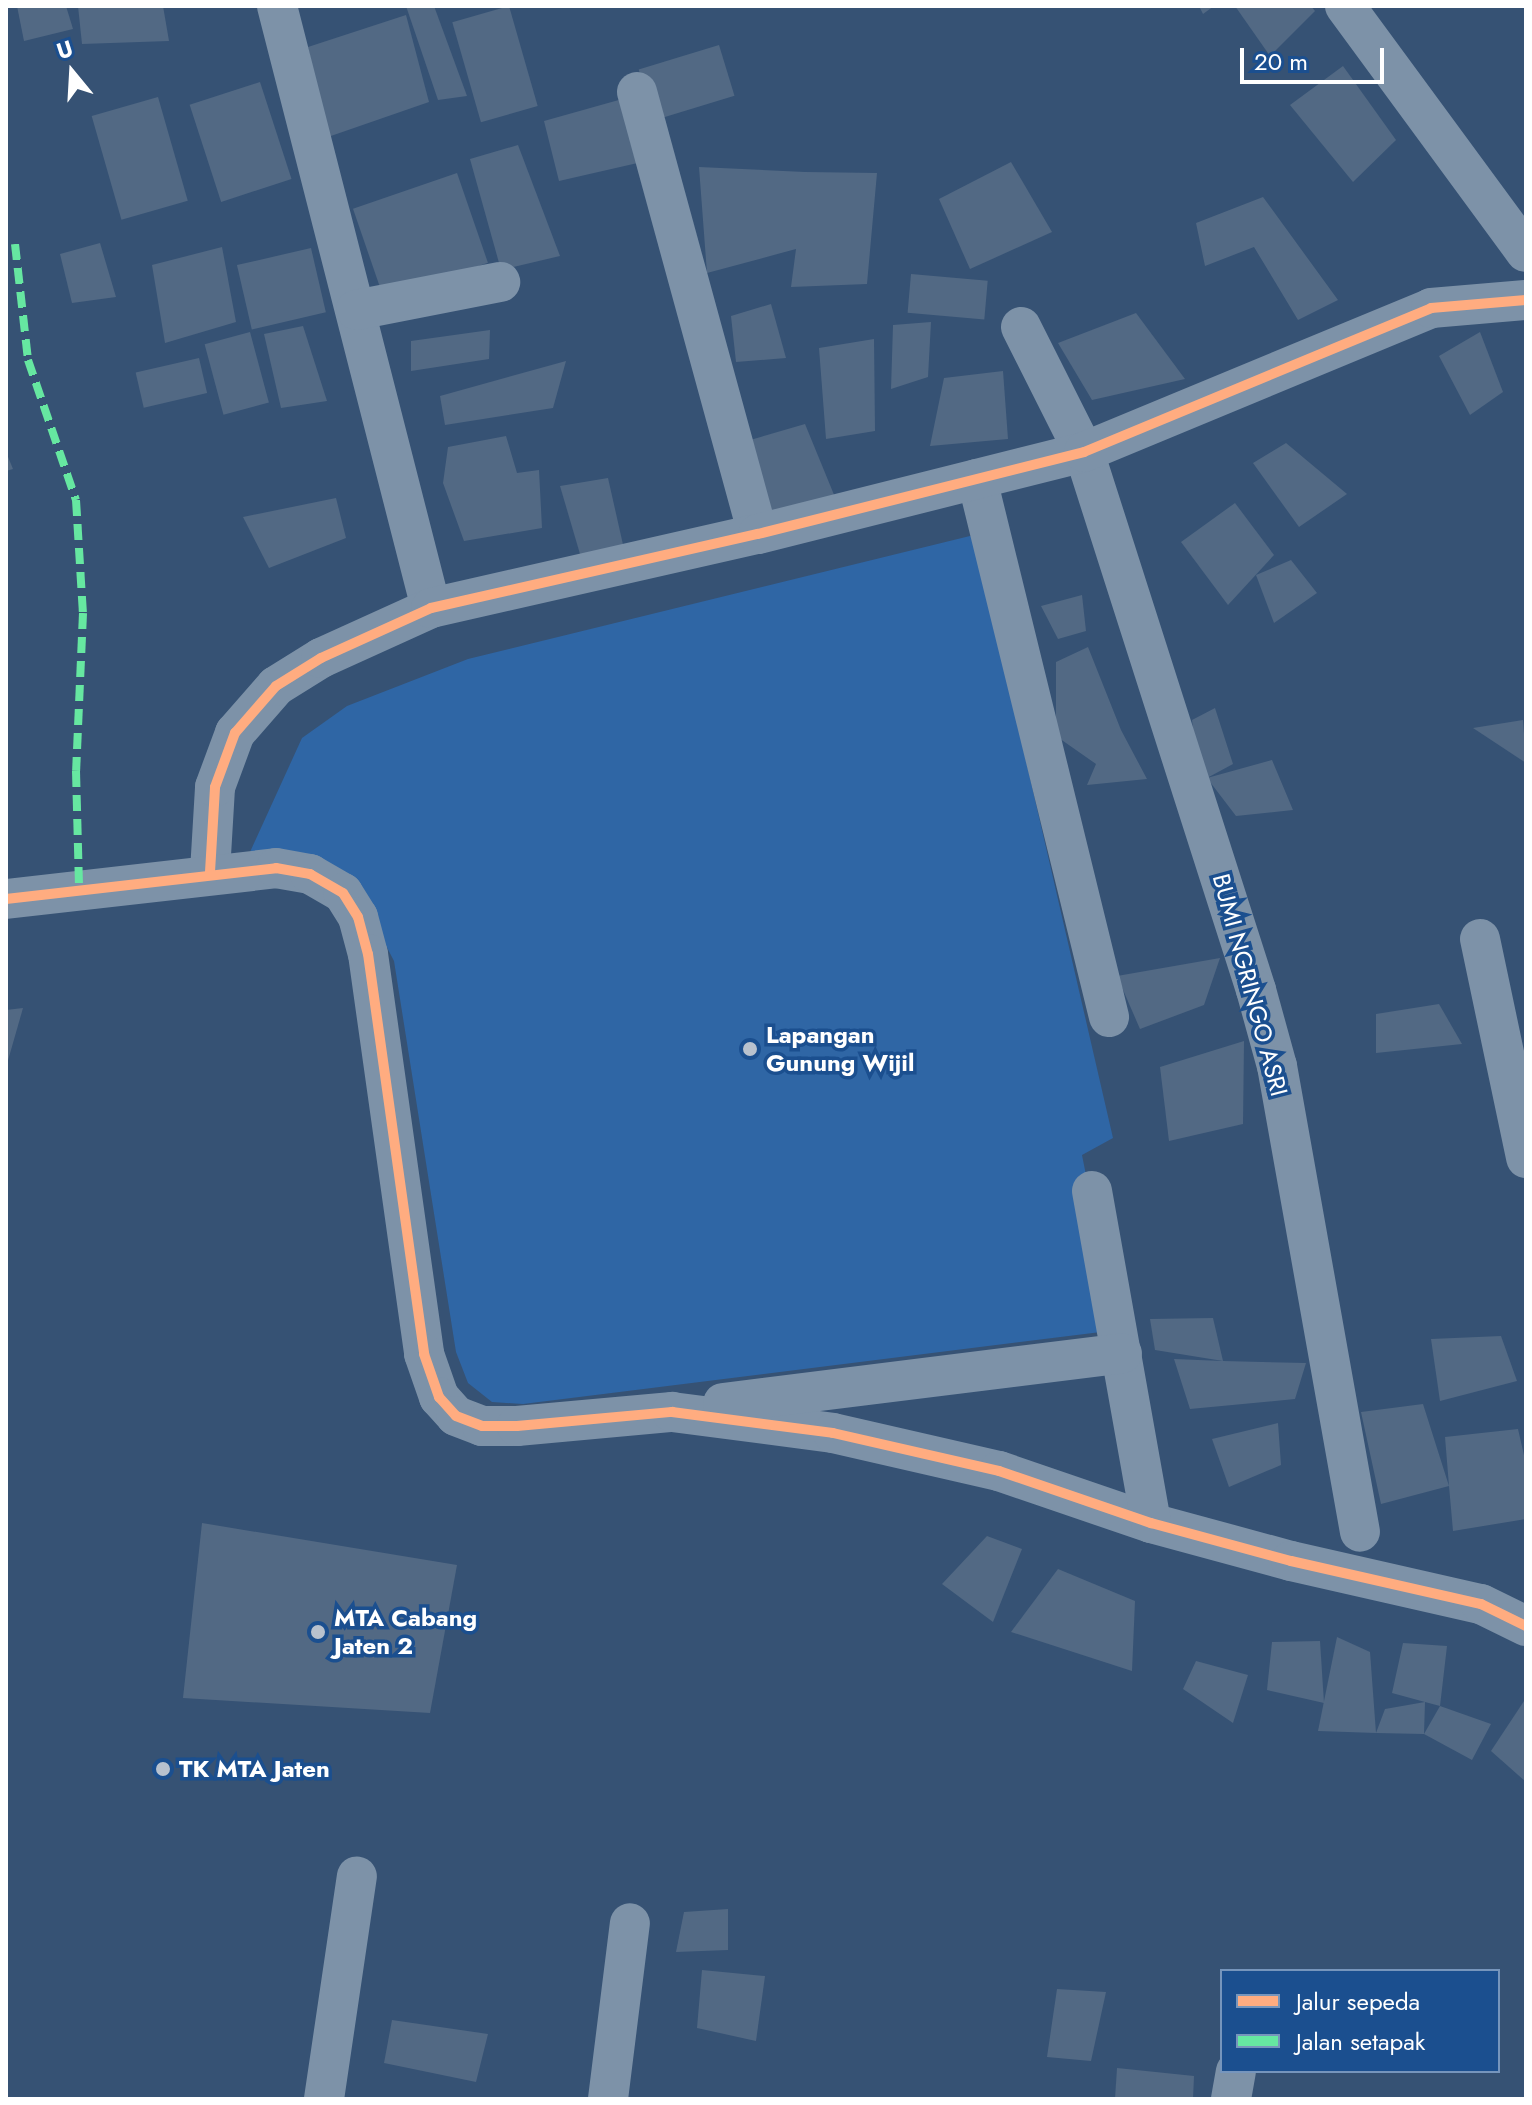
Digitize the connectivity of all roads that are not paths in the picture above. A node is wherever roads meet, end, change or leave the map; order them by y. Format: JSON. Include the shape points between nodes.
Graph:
{"nodes":[{"id":1,"x":277,"y":6,"type":"edge"},
{"id":2,"x":1345,"y":6,"type":"edge"},
{"id":3,"x":637,"y":92,"type":"dead end"},
{"id":4,"x":1526,"y":252,"type":"edge"},
{"id":5,"x":500,"y":282,"type":"dead end"},
{"id":6,"x":1526,"y":300,"type":"edge"},
{"id":7,"x":356,"y":310,"type":"junction"},
{"id":8,"x":1021,"y":327,"type":"dead end"},
{"id":9,"x":1084,"y":452,"type":"junction"},
{"id":10,"x":977,"y":479,"type":"junction"},
{"id":11,"x":758,"y":534,"type":"junction"},
{"id":12,"x":431,"y":608,"type":"junction"},
{"id":13,"x":210,"y":872,"type":"junction"},
{"id":14,"x":6,"y":899,"type":"edge"},
{"id":15,"x":1480,"y":939,"type":"dead end"},
{"id":16,"x":1109,"y":1017,"type":"dead end"},
{"id":17,"x":1526,"y":1158,"type":"edge"},
{"id":18,"x":1092,"y":1191,"type":"dead end"},
{"id":19,"x":1122,"y":1353,"type":"junction"},
{"id":20,"x":697,"y":1413,"type":"junction"},
{"id":21,"x":1151,"y":1523,"type":"junction"},
{"id":22,"x":1360,"y":1532,"type":"dead end"},
{"id":23,"x":1526,"y":1626,"type":"edge"},
{"id":24,"x":357,"y":1876,"type":"dead end"},
{"id":25,"x":630,"y":1923,"type":"dead end"},
{"id":26,"x":1236,"y":2073,"type":"edge"},
{"id":27,"x":324,"y":2099,"type":"edge"},
{"id":28,"x":608,"y":2099,"type":"edge"},
{"id":29,"x":1231,"y":2099,"type":"edge"}],
"edges":[{"from":1,"to":7,"type":"street"},
{"from":2,"to":4,"type":"street"},
{"from":3,"to":11,"type":"street"},
{"from":5,"to":7,"type":"street"},
{"from":6,"to":9,"type":"street","via":[[1431,308]]},
{"from":7,"to":12,"type":"street"},
{"from":8,"to":9,"type":"street","name":"BUMI NGRINGO ASRI"},
{"from":9,"to":10,"type":"street"},
{"from":9,"to":22,"type":"street","name":"BUMI NGRINGO ASRI","via":[[1277,1066]]},
{"from":10,"to":11,"type":"street"},
{"from":10,"to":16,"type":"street"},
{"from":11,"to":12,"type":"street"},
{"from":12,"to":13,"type":"street","via":[[321,658],[276,686],[235,733],[215,787]]},
{"from":13,"to":14,"type":"street"},
{"from":13,"to":20,"type":"street","via":[[276,868],[310,874],[343,893],[358,917],[368,954],[424,1354],[448,1406],[482,1426]]},
{"from":15,"to":17,"type":"street"},
{"from":18,"to":19,"type":"street"},
{"from":19,"to":20,"type":"street","via":[[725,1403]]},
{"from":19,"to":21,"type":"street"},
{"from":20,"to":21,"type":"street","via":[[833,1433],[999,1471]]},
{"from":21,"to":23,"type":"street","via":[[1481,1604]]},
{"from":24,"to":27,"type":"street"},
{"from":25,"to":28,"type":"street"},
{"from":26,"to":29,"type":"street"}]}
